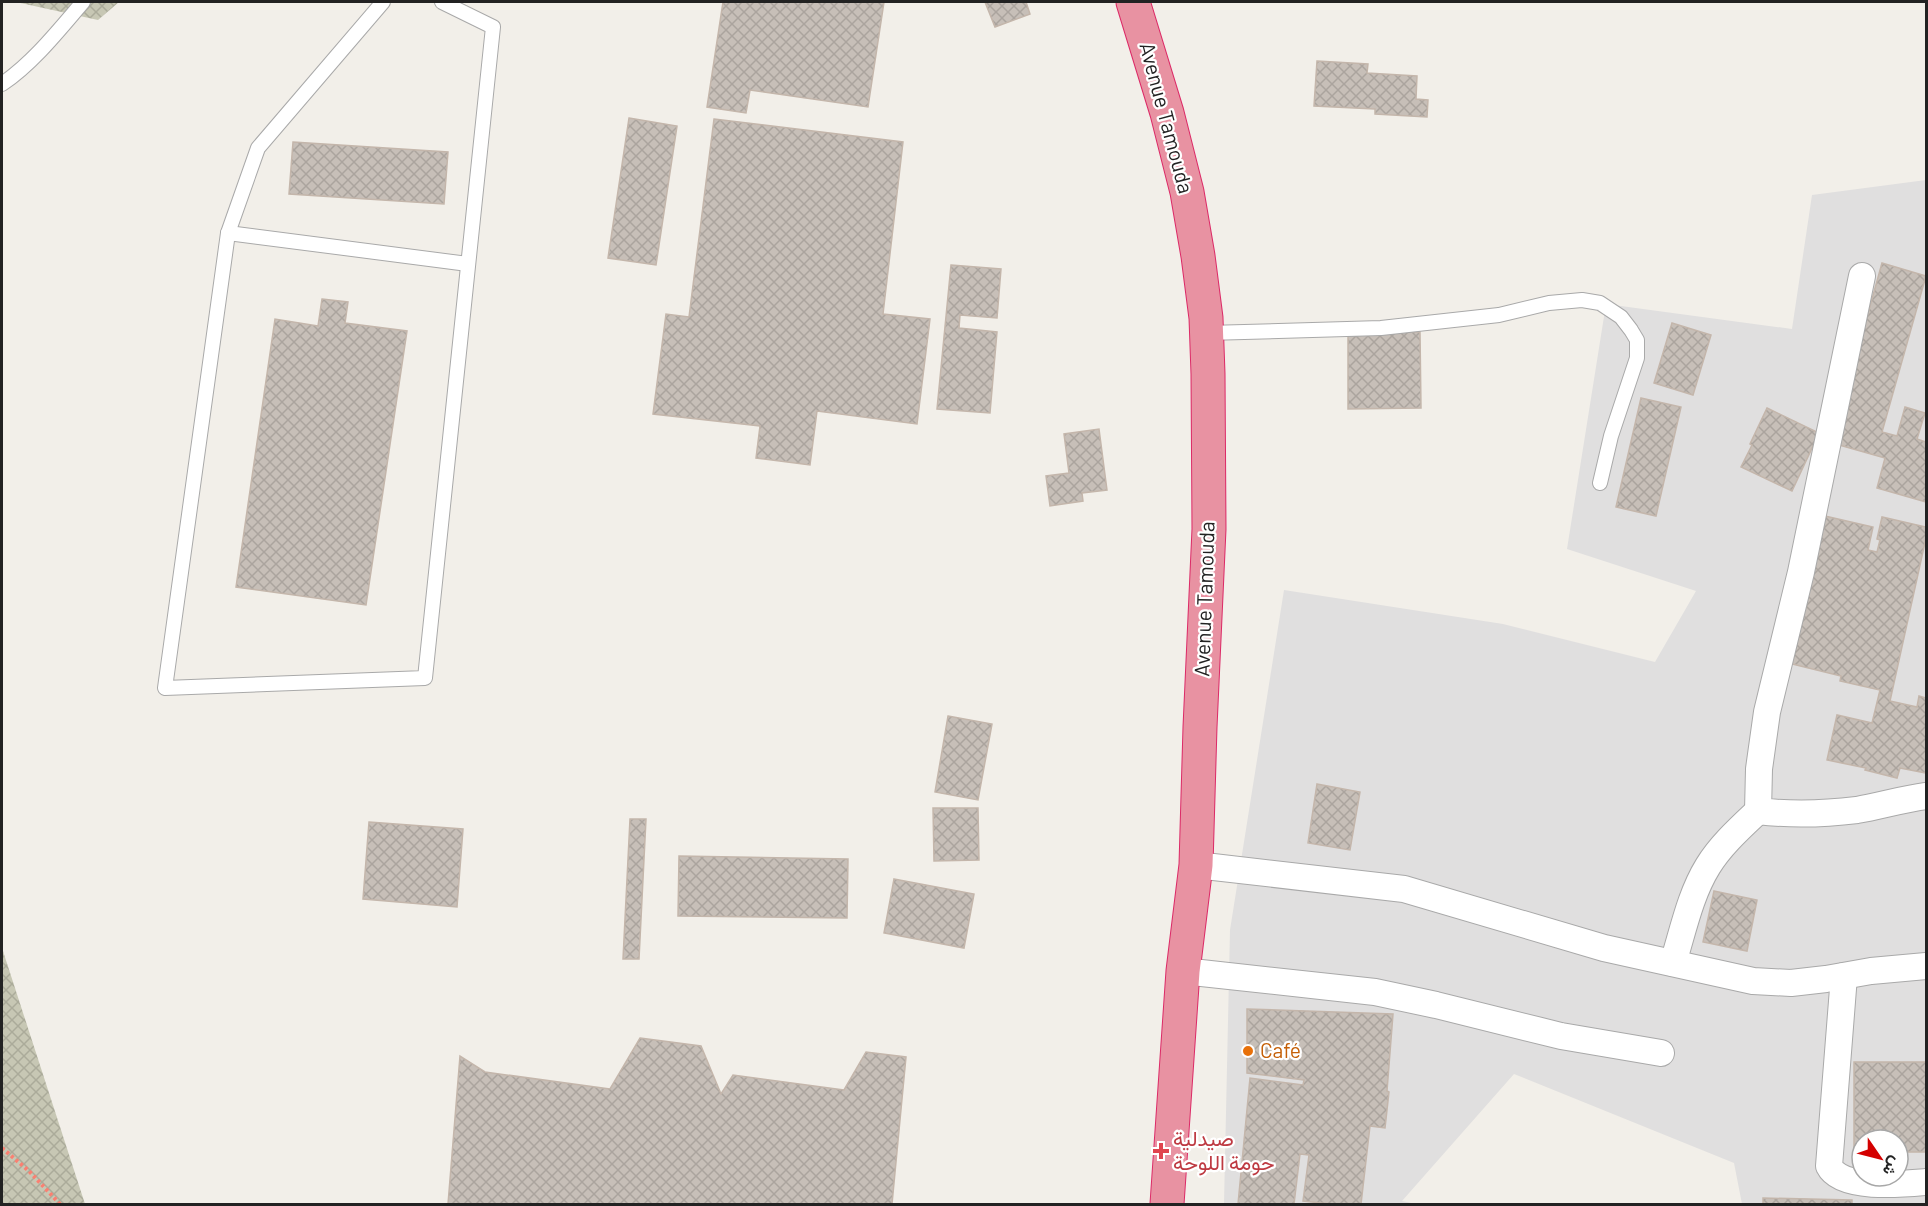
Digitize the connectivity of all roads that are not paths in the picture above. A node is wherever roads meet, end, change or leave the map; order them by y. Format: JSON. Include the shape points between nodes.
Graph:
{"nodes":[{"id":1,"x":83,"y":2,"type":"edge"},
{"id":2,"x":383,"y":2,"type":"edge"},
{"id":3,"x":442,"y":2,"type":"edge"},
{"id":4,"x":1133,"y":2,"type":"edge"},
{"id":5,"x":2,"y":84,"type":"edge"},
{"id":6,"x":228,"y":233,"type":"junction"},
{"id":7,"x":468,"y":264,"type":"junction"},
{"id":8,"x":1862,"y":276,"type":"dead end"},
{"id":9,"x":1206,"y":333,"type":"junction"},
{"id":10,"x":1600,"y":483,"type":"dead end"},
{"id":11,"x":1926,"y":796,"type":"edge"},
{"id":12,"x":1758,"y":811,"type":"junction"},
{"id":13,"x":1196,"y":865,"type":"junction"},
{"id":14,"x":1673,"y":963,"type":"junction"},
{"id":15,"x":1926,"y":966,"type":"edge"},
{"id":16,"x":1183,"y":970,"type":"junction"},
{"id":17,"x":1844,"y":976,"type":"junction"},
{"id":18,"x":1660,"y":1053,"type":"dead end"},
{"id":19,"x":1926,"y":1182,"type":"edge"},
{"id":20,"x":1167,"y":1204,"type":"edge"}],
"edges":[{"from":1,"to":5,"type":"lane"},
{"from":2,"to":6,"type":"lane","via":[[258,148]]},
{"from":3,"to":7,"type":"lane","via":[[492,27]]},
{"from":4,"to":9,"type":"highway","name":"Avenue Tamouda","via":[[1187,192]]},
{"from":6,"to":7,"type":"lane"},
{"from":6,"to":7,"type":"lane","via":[[165,688],[425,678]]},
{"from":8,"to":12,"type":"street","via":[[1801,572],[1767,712]]},
{"from":9,"to":10,"type":"lane","via":[[1381,328],[1499,315],[1550,303],[1600,303],[1621,317],[1637,340],[1637,358]]},
{"from":9,"to":13,"type":"highway","name":"Avenue Tamouda","via":[[1209,529]]},
{"from":11,"to":12,"type":"street","via":[[1816,814]]},
{"from":12,"to":14,"type":"street","via":[[1730,837],[1708,866],[1694,895]]},
{"from":13,"to":14,"type":"street","via":[[1404,889],[1604,948]]},
{"from":13,"to":16,"type":"highway","name":"Avenue Tamouda"},
{"from":14,"to":17,"type":"street","via":[[1753,981],[1791,983]]},
{"from":15,"to":17,"type":"street"},
{"from":16,"to":18,"type":"street","via":[[1376,992],[1561,1036]]},
{"from":16,"to":20,"type":"highway","name":"Avenue Tamouda"},
{"from":17,"to":19,"type":"street","via":[[1829,1166],[1832,1173],[1857,1181],[1893,1185]]}]}
